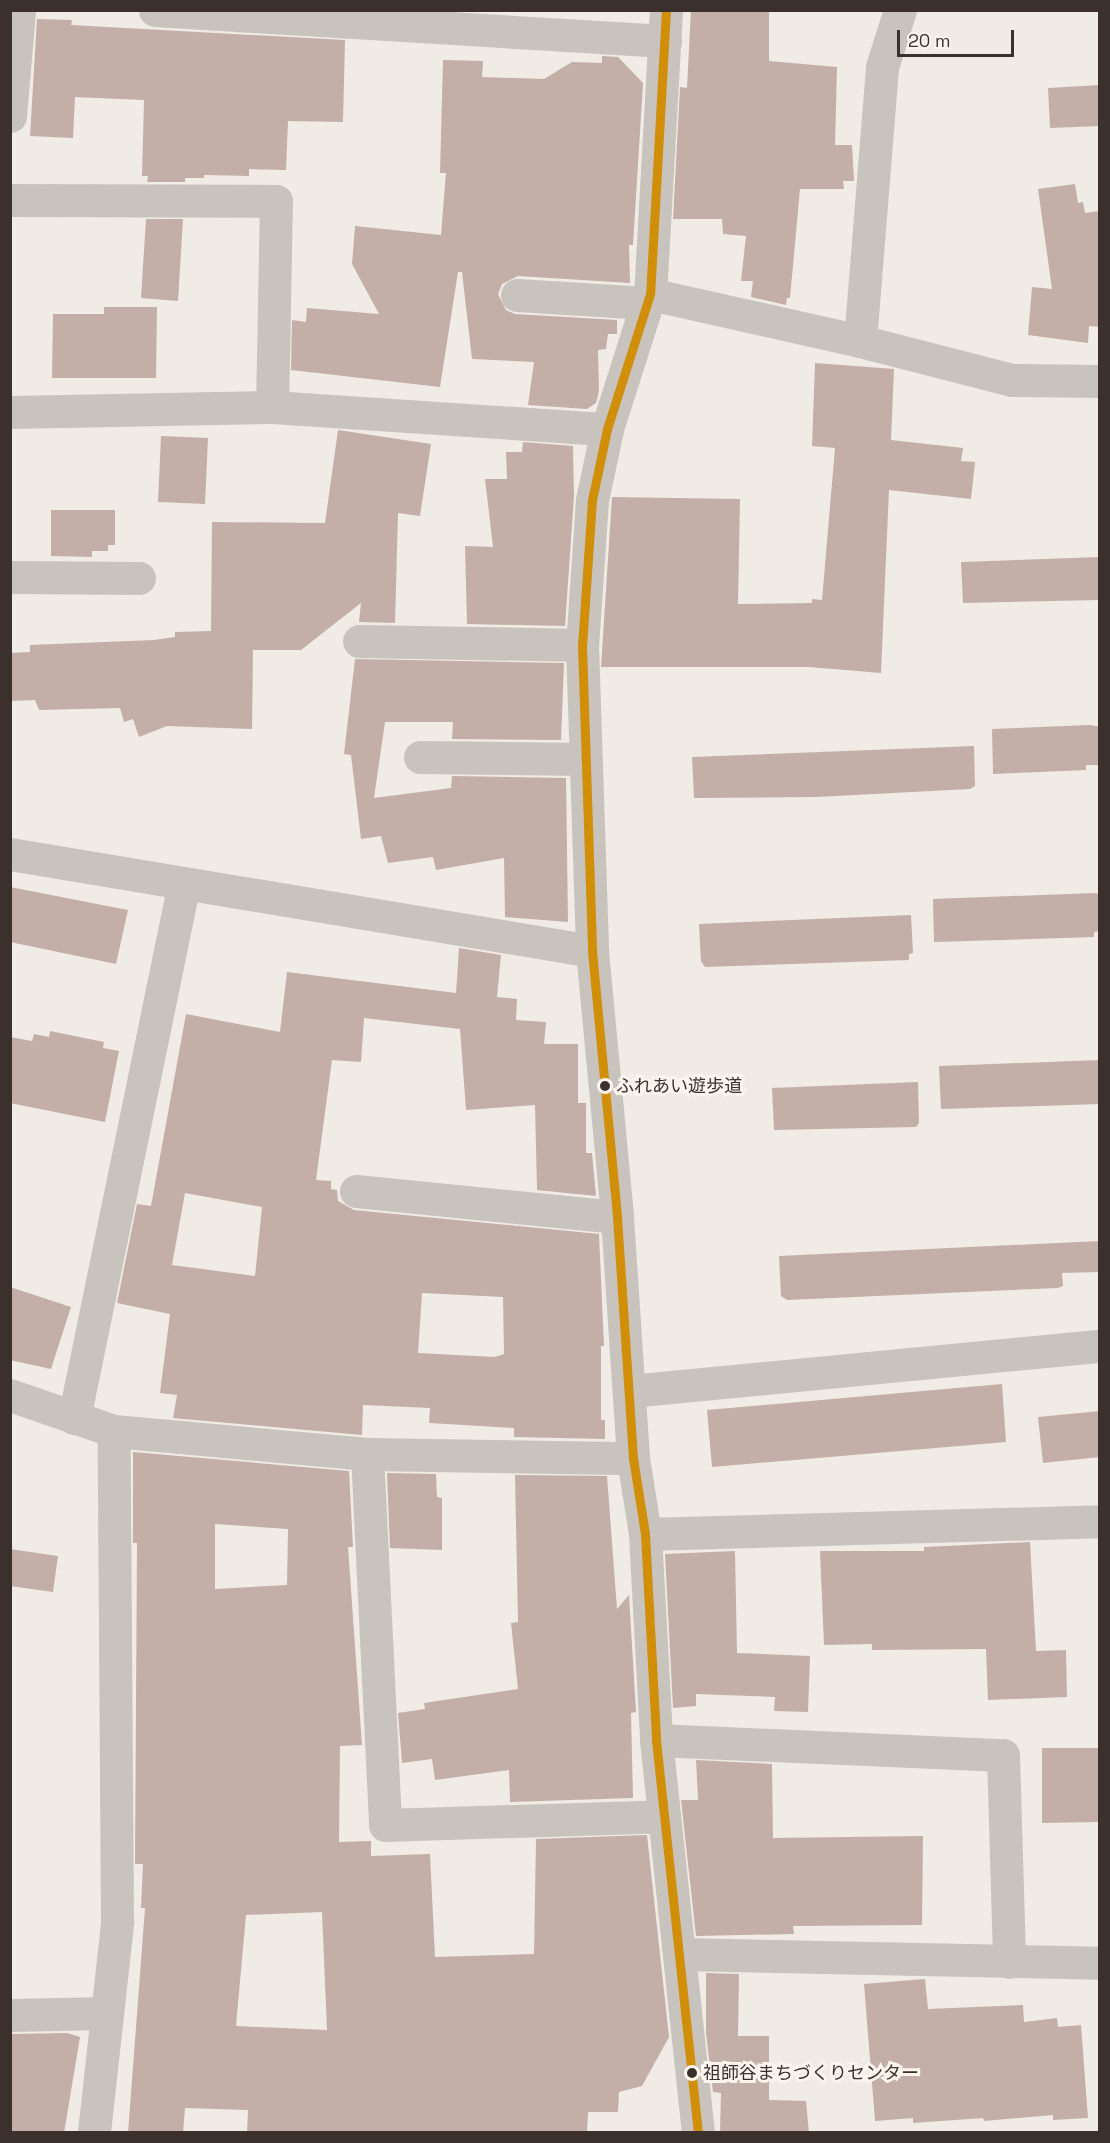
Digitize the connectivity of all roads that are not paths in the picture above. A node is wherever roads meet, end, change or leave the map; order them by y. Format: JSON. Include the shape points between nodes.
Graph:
{"nodes":[{"id":1,"x":19,"y":10,"type":"edge"},
{"id":2,"x":154,"y":10,"type":"edge"},
{"id":3,"x":900,"y":10,"type":"edge"},
{"id":4,"x":665,"y":26,"type":"edge"},
{"id":5,"x":10,"y":116,"type":"edge"},
{"id":6,"x":10,"y":200,"type":"edge"},
{"id":7,"x":517,"y":295,"type":"dead end"},
{"id":8,"x":649,"y":299,"type":"junction"},
{"id":9,"x":860,"y":341,"type":"junction"},
{"id":10,"x":1100,"y":381,"type":"edge"},
{"id":11,"x":272,"y":407,"type":"junction"},
{"id":12,"x":10,"y":412,"type":"edge"},
{"id":13,"x":607,"y":429,"type":"junction"},
{"id":14,"x":10,"y":577,"type":"edge"},
{"id":15,"x":139,"y":578,"type":"dead end"},
{"id":16,"x":359,"y":641,"type":"dead end"},
{"id":17,"x":582,"y":645,"type":"junction"},
{"id":18,"x":420,"y":757,"type":"dead end"},
{"id":19,"x":584,"y":759,"type":"junction"},
{"id":20,"x":10,"y":854,"type":"edge"},
{"id":21,"x":184,"y":883,"type":"junction"},
{"id":22,"x":592,"y":951,"type":"junction"},
{"id":23,"x":356,"y":1191,"type":"dead end"},
{"id":24,"x":617,"y":1217,"type":"junction"},
{"id":25,"x":1100,"y":1346,"type":"edge"},
{"id":26,"x":630,"y":1391,"type":"junction"},
{"id":27,"x":10,"y":1395,"type":"edge"},
{"id":28,"x":74,"y":1418,"type":"junction"},
{"id":29,"x":114,"y":1431,"type":"junction"},
{"id":30,"x":367,"y":1454,"type":"junction"},
{"id":31,"x":633,"y":1458,"type":"junction"},
{"id":32,"x":1100,"y":1521,"type":"edge"},
{"id":33,"x":645,"y":1534,"type":"junction"},
{"id":34,"x":656,"y":1740,"type":"junction"},
{"id":35,"x":664,"y":1816,"type":"junction"},
{"id":36,"x":679,"y":1954,"type":"junction"},
{"id":37,"x":1009,"y":1962,"type":"junction"},
{"id":38,"x":1100,"y":1963,"type":"edge"},
{"id":39,"x":107,"y":2013,"type":"junction"},
{"id":40,"x":10,"y":2015,"type":"edge"},
{"id":41,"x":94,"y":2133,"type":"edge"},
{"id":42,"x":698,"y":2133,"type":"edge"}],
"edges":[{"from":1,"to":5,"type":"street"},
{"from":2,"to":4,"type":"street"},
{"from":3,"to":9,"type":"street","via":[[882,67]]},
{"from":4,"to":8,"type":"street"},
{"from":6,"to":11,"type":"street","via":[[276,201]]},
{"from":7,"to":8,"type":"street"},
{"from":8,"to":9,"type":"street"},
{"from":8,"to":13,"type":"street"},
{"from":9,"to":10,"type":"street","via":[[1012,380]]},
{"from":11,"to":12,"type":"street"},
{"from":11,"to":13,"type":"street"},
{"from":13,"to":17,"type":"street","via":[[592,500]]},
{"from":14,"to":15,"type":"street"},
{"from":16,"to":17,"type":"street"},
{"from":17,"to":19,"type":"street"},
{"from":18,"to":19,"type":"street"},
{"from":19,"to":22,"type":"street"},
{"from":20,"to":21,"type":"street"},
{"from":21,"to":22,"type":"street"},
{"from":21,"to":28,"type":"street"},
{"from":22,"to":24,"type":"street"},
{"from":23,"to":24,"type":"street"},
{"from":24,"to":26,"type":"street"},
{"from":25,"to":26,"type":"street"},
{"from":26,"to":31,"type":"street"},
{"from":27,"to":28,"type":"street"},
{"from":28,"to":29,"type":"street"},
{"from":29,"to":30,"type":"street"},
{"from":29,"to":39,"type":"street","via":[[117,1922]]},
{"from":30,"to":31,"type":"street"},
{"from":30,"to":35,"type":"street","via":[[385,1825]]},
{"from":31,"to":33,"type":"street"},
{"from":32,"to":33,"type":"street"},
{"from":33,"to":34,"type":"street"},
{"from":34,"to":35,"type":"street"},
{"from":34,"to":37,"type":"street","via":[[1003,1755]]},
{"from":35,"to":36,"type":"street"},
{"from":36,"to":37,"type":"street"},
{"from":36,"to":42,"type":"street"},
{"from":37,"to":38,"type":"street"},
{"from":39,"to":40,"type":"street"},
{"from":39,"to":41,"type":"street"}]}
